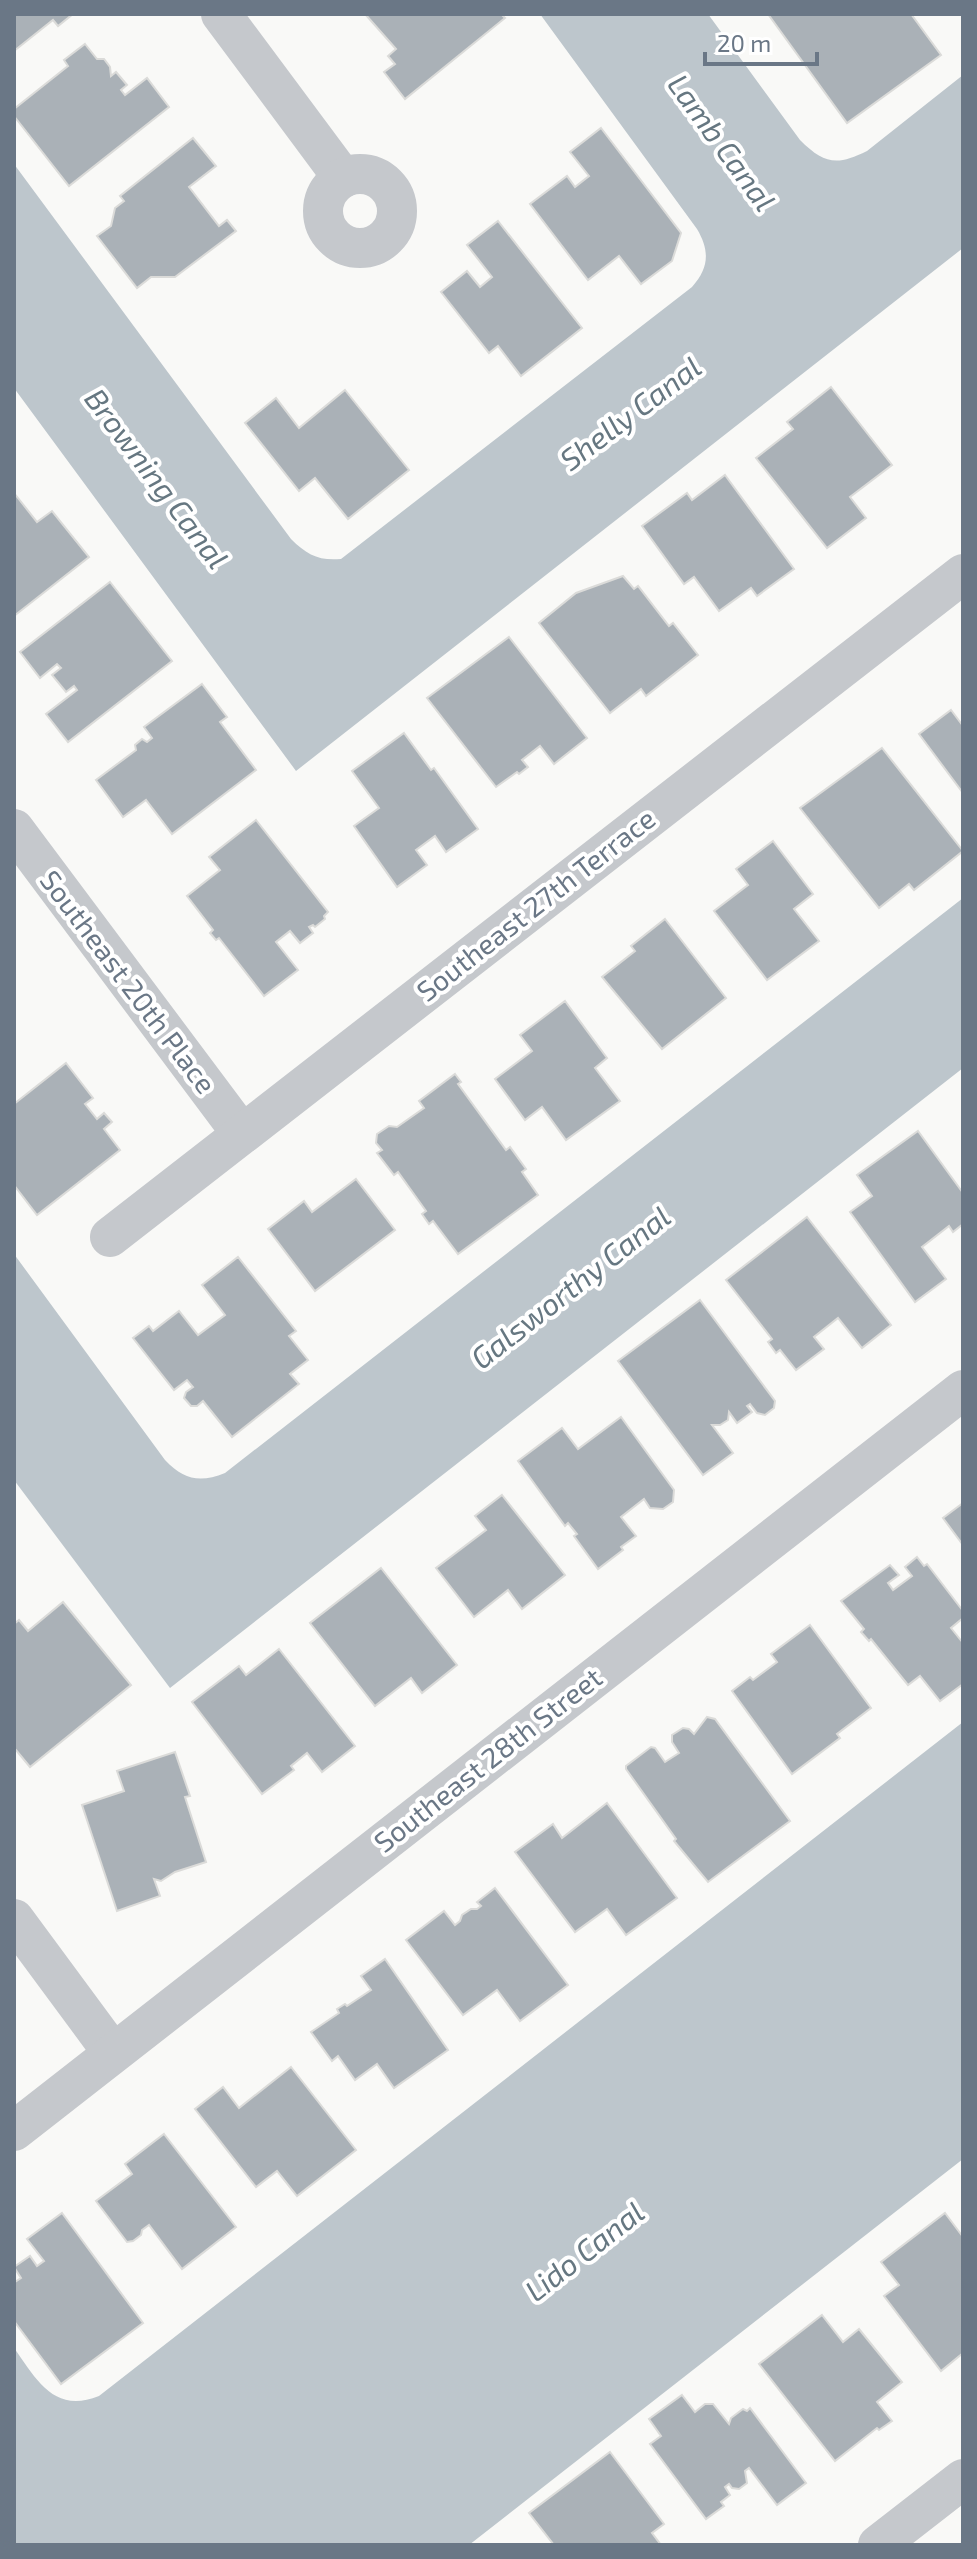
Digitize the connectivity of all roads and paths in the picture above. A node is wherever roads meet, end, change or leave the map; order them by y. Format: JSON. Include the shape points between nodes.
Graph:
{"nodes":[{"id":1,"x":221,"y":14,"type":"edge"},
{"id":2,"x":343,"y":178,"type":"dead end"},
{"id":3,"x":963,"y":574,"type":"edge"},
{"id":4,"x":14,"y":829,"type":"edge"},
{"id":5,"x":242,"y":1134,"type":"junction"},
{"id":6,"x":110,"y":1237,"type":"dead end"},
{"id":7,"x":963,"y":1390,"type":"edge"},
{"id":8,"x":14,"y":1919,"type":"edge"},
{"id":9,"x":113,"y":2053,"type":"junction"},
{"id":10,"x":14,"y":2131,"type":"edge"},
{"id":11,"x":963,"y":2479,"type":"edge"},
{"id":12,"x":878,"y":2545,"type":"edge"}],
"edges":[{"from":1,"to":2,"type":"street"},
{"from":3,"to":5,"type":"street","name":"Southeast 27th Terrace"},
{"from":4,"to":5,"type":"street","name":"Southeast 20th Place"},
{"from":5,"to":6,"type":"street","name":"Southeast 27th Terrace"},
{"from":7,"to":9,"type":"street","name":"Southeast 28th Street"},
{"from":8,"to":9,"type":"street"},
{"from":9,"to":10,"type":"street","name":"Southeast 28th Street"},
{"from":11,"to":12,"type":"street"}]}
